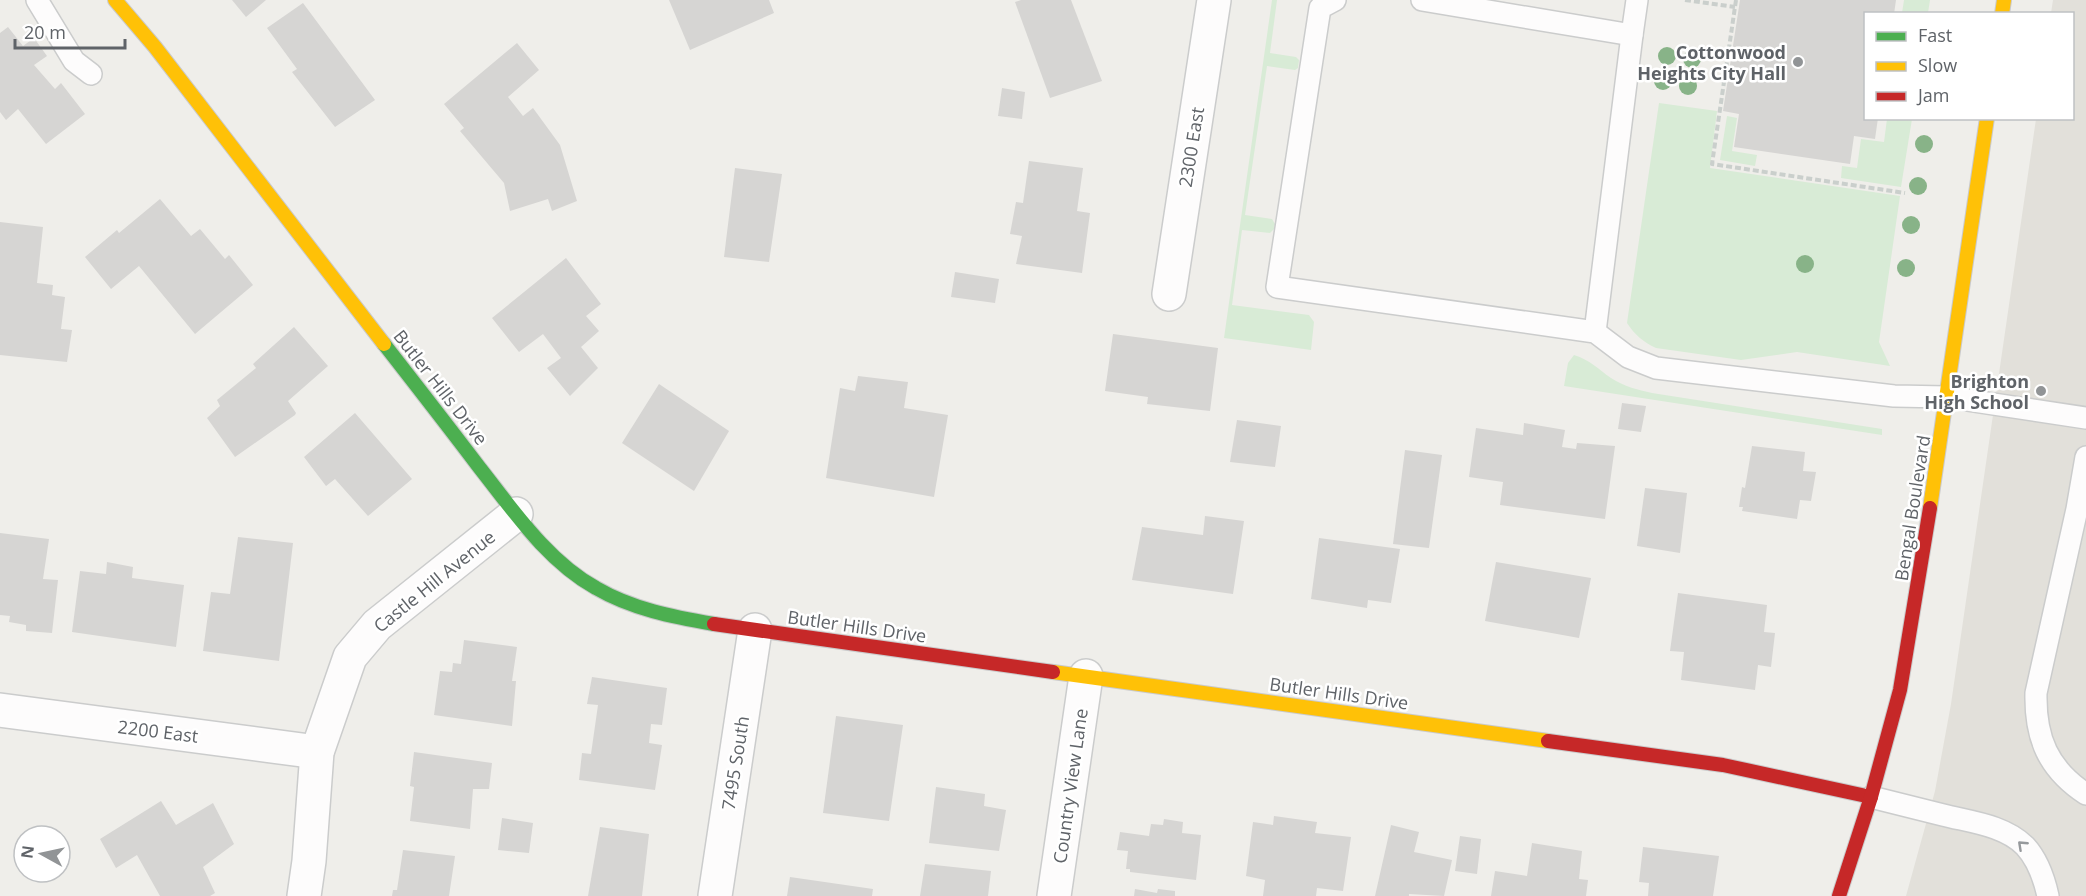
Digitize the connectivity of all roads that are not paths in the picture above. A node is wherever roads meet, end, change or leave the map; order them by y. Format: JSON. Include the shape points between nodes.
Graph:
{"nodes":[{"id":1,"x":37,"y":0,"type":"edge"},
{"id":2,"x":116,"y":0,"type":"edge"},
{"id":3,"x":1214,"y":0,"type":"edge"},
{"id":4,"x":1335,"y":0,"type":"edge"},
{"id":5,"x":1422,"y":0,"type":"edge"},
{"id":6,"x":1637,"y":0,"type":"edge"},
{"id":7,"x":1632,"y":35,"type":"junction"},
{"id":8,"x":91,"y":74,"type":"dead end"},
{"id":9,"x":1987,"y":120,"type":"edge"},
{"id":10,"x":1169,"y":294,"type":"dead end"},
{"id":11,"x":1595,"y":332,"type":"junction"},
{"id":12,"x":1947,"y":397,"type":"junction"},
{"id":13,"x":2086,"y":418,"type":"edge"},
{"id":14,"x":2086,"y":457,"type":"edge"},
{"id":15,"x":516,"y":514,"type":"junction"},
{"id":16,"x":755,"y":630,"type":"junction"},
{"id":17,"x":1086,"y":676,"type":"junction"},
{"id":18,"x":0,"y":710,"type":"edge"},
{"id":19,"x":317,"y":752,"type":"junction"},
{"id":20,"x":2086,"y":794,"type":"edge"},
{"id":21,"x":1870,"y":797,"type":"junction"},
{"id":22,"x":304,"y":896,"type":"edge"},
{"id":23,"x":715,"y":896,"type":"edge"},
{"id":24,"x":1054,"y":896,"type":"edge"},
{"id":25,"x":1839,"y":896,"type":"edge"},
{"id":26,"x":2048,"y":896,"type":"edge"}],
"edges":[{"from":1,"to":8,"type":"lane","via":[[74,61]]},
{"from":2,"to":15,"type":"street","name":"Butler Hills Drive"},
{"from":3,"to":10,"type":"street","name":"2300 East"},
{"from":4,"to":11,"type":"lane","via":[[1320,8],[1277,287]]},
{"from":5,"to":7,"type":"lane"},
{"from":6,"to":7,"type":"lane"},
{"from":7,"to":11,"type":"lane"},
{"from":9,"to":12,"type":"street","name":"Bengal Boulevard"},
{"from":11,"to":12,"type":"lane","via":[[1628,357],[1656,369],[1894,396]]},
{"from":12,"to":13,"type":"lane"},
{"from":12,"to":21,"type":"street","name":"Bengal Boulevard","via":[[1901,682]]},
{"from":14,"to":20,"type":"lane","via":[[2036,693],[2036,714],[2048,756],[2069,782]]},
{"from":15,"to":16,"type":"street","name":"Butler Hills Drive","via":[[575,575],[613,597],[654,611]]},
{"from":15,"to":19,"type":"street","name":"Castle Hill Avenue","via":[[377,625],[350,657]]},
{"from":16,"to":17,"type":"street","name":"Butler Hills Drive"},
{"from":16,"to":23,"type":"street","name":"7495 South"},
{"from":17,"to":21,"type":"street","name":"Butler Hills Drive","via":[[1723,765]]},
{"from":17,"to":24,"type":"street","name":"Country View Lane"},
{"from":18,"to":19,"type":"street","name":"2200 East"},
{"from":19,"to":22,"type":"street","name":"Castle Hill Avenue"},
{"from":21,"to":25,"type":"street","name":"Bengal Boulevard"},
{"from":26,"to":21,"type":"lane","one_way":true,"via":[[2036,861],[2013,837],[1987,826]]}]}
